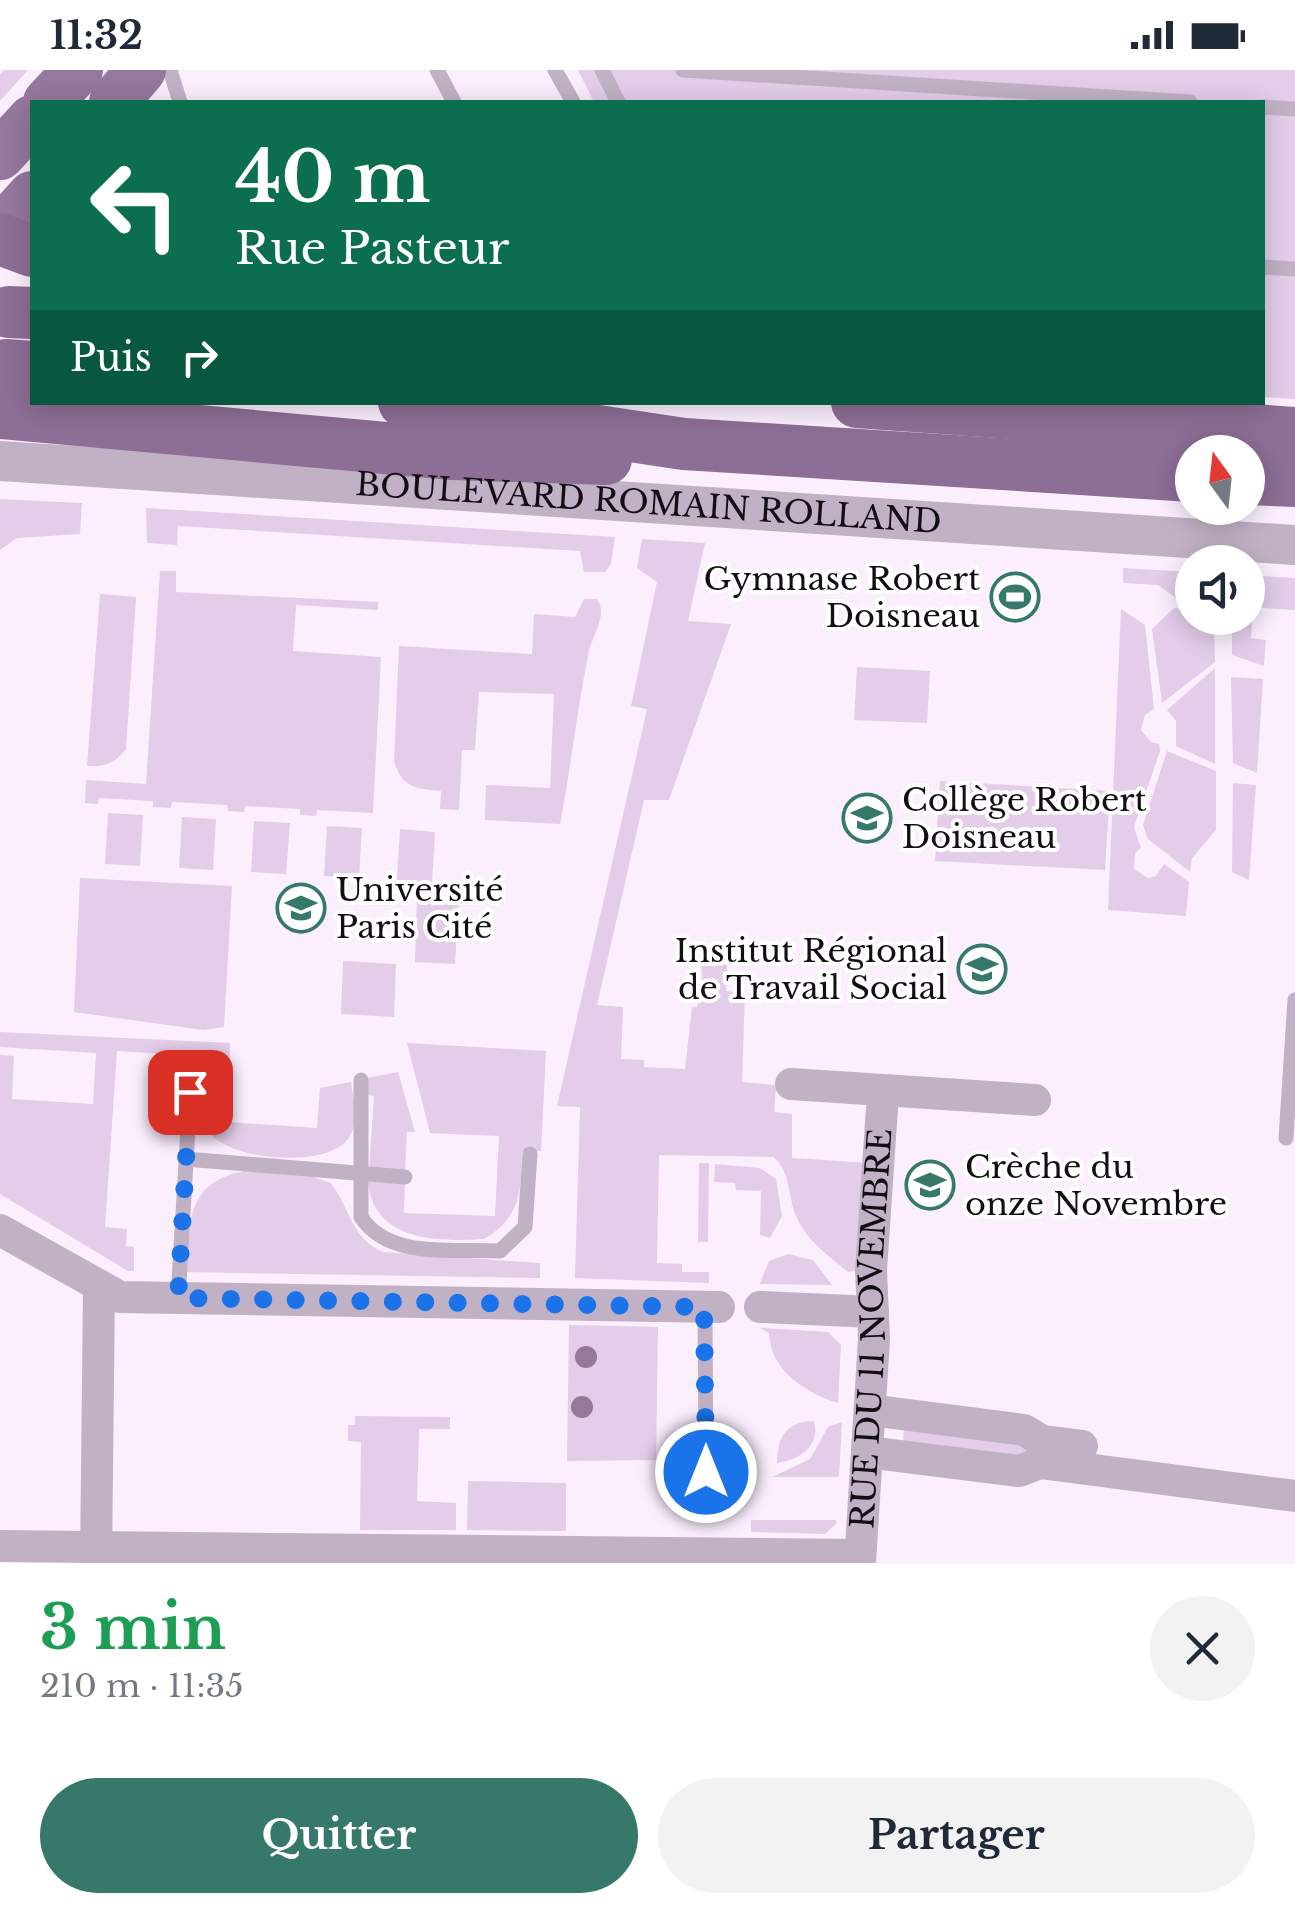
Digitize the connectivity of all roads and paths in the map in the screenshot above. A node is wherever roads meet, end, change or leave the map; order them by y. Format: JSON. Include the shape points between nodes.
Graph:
{"nodes":[{"id":1,"x":78,"y":70,"type":"edge"},
{"id":2,"x":437,"y":70,"type":"edge"},
{"id":3,"x":556,"y":70,"type":"edge"},
{"id":4,"x":602,"y":70,"type":"edge"},
{"id":5,"x":684,"y":70,"type":"edge"},
{"id":6,"x":951,"y":70,"type":"edge"},
{"id":7,"x":814,"y":75,"type":"edge"},
{"id":8,"x":136,"y":82,"type":"edge"},
{"id":9,"x":948,"y":88,"type":"junction"},
{"id":10,"x":50,"y":100,"type":"edge"},
{"id":11,"x":176,"y":100,"type":"edge"},
{"id":12,"x":453,"y":100,"type":"edge"},
{"id":13,"x":572,"y":100,"type":"edge"},
{"id":14,"x":617,"y":100,"type":"edge"},
{"id":15,"x":1155,"y":100,"type":"edge"},
{"id":16,"x":1265,"y":107,"type":"edge"},
{"id":17,"x":1295,"y":108,"type":"edge"},
{"id":18,"x":30,"y":122,"type":"edge"},
{"id":19,"x":0,"y":156,"type":"edge"},
{"id":20,"x":30,"y":198,"type":"edge"},
{"id":21,"x":0,"y":236,"type":"edge"},
{"id":22,"x":30,"y":250,"type":"edge"},
{"id":23,"x":1265,"y":266,"type":"edge"},
{"id":24,"x":1295,"y":269,"type":"edge"},
{"id":25,"x":170,"y":405,"type":"edge"},
{"id":26,"x":424,"y":405,"type":"edge"},
{"id":27,"x":899,"y":405,"type":"edge"},
{"id":28,"x":1295,"y":433,"type":"edge"},
{"id":29,"x":758,"y":450,"type":"junction"},
{"id":30,"x":0,"y":460,"type":"edge"},
{"id":31,"x":1175,"y":475,"type":"edge"},
{"id":32,"x":1265,"y":480,"type":"edge"},
{"id":33,"x":1295,"y":482,"type":"edge"},
{"id":34,"x":1295,"y":544,"type":"edge"},
{"id":35,"x":1295,"y":1000,"type":"edge"},
{"id":36,"x":192,"y":1059,"type":"dead end"},
{"id":37,"x":360,"y":1080,"type":"dead end"},
{"id":38,"x":791,"y":1084,"type":"dead end"},
{"id":39,"x":883,"y":1093,"type":"junction"},
{"id":40,"x":1035,"y":1100,"type":"dead end"},
{"id":41,"x":1286,"y":1138,"type":"dead end"},
{"id":42,"x":530,"y":1154,"type":"dead end"},
{"id":43,"x":186,"y":1159,"type":"junction"},
{"id":44,"x":358,"y":1175,"type":"junction"},
{"id":45,"x":405,"y":1177,"type":"dead end"},
{"id":46,"x":0,"y":1230,"type":"edge"},
{"id":47,"x":99,"y":1288,"type":"junction"},
{"id":48,"x":178,"y":1298,"type":"junction"},
{"id":49,"x":712,"y":1307,"type":"joint"},
{"id":50,"x":760,"y":1307,"type":"dead end"},
{"id":51,"x":874,"y":1312,"type":"junction"},
{"id":52,"x":870,"y":1410,"type":"junction"},
{"id":53,"x":867,"y":1452,"type":"junction"},
{"id":54,"x":1041,"y":1452,"type":"junction"},
{"id":55,"x":706,"y":1472,"type":"dead end"},
{"id":56,"x":1295,"y":1473,"type":"edge"},
{"id":57,"x":1295,"y":1496,"type":"edge"},
{"id":58,"x":0,"y":1546,"type":"edge"},
{"id":59,"x":96,"y":1557,"type":"edge"},
{"id":60,"x":860,"y":1559,"type":"edge"}],
"edges":[{"from":1,"to":10,"type":"main road"},
{"from":2,"to":12,"type":"lane"},
{"from":3,"to":13,"type":"lane"},
{"from":4,"to":14,"type":"lane"},
{"from":5,"to":7,"type":"lane"},
{"from":6,"to":9,"type":"lane"},
{"from":7,"to":9,"type":"lane"},
{"from":8,"to":11,"type":"lane"},
{"from":9,"to":15,"type":"lane"},
{"from":16,"to":17,"type":"lane"},
{"from":18,"to":19,"type":"main road"},
{"from":20,"to":21,"type":"main road"},
{"from":21,"to":22,"type":"highway"},
{"from":23,"to":24,"type":"lane"},
{"from":25,"to":29,"type":"highway","via":[[544,460]]},
{"from":26,"to":29,"type":"highway"},
{"from":27,"to":28,"type":"highway"},
{"from":29,"to":31,"type":"highway"},
{"from":30,"to":34,"type":"street","name":"BOULEVARD ROMAIN ROLLAND"},
{"from":32,"to":33,"type":"highway"},
{"from":35,"to":41,"type":"lane"},
{"from":36,"to":43,"type":"lane"},
{"from":37,"to":44,"type":"lane"},
{"from":38,"to":39,"type":"street","name":"RUE DU 11 NOVEMBRE"},
{"from":39,"to":40,"type":"street","name":"RUE DU 11 NOVEMBRE"},
{"from":39,"to":51,"type":"street","name":"RUE DU 11 NOVEMBRE"},
{"from":42,"to":44,"type":"lane","via":[[525,1227],[500,1250],[392,1246],[361,1217]]},
{"from":43,"to":44,"type":"lane"},
{"from":43,"to":48,"type":"lane"},
{"from":44,"to":45,"type":"lane"},
{"from":46,"to":47,"type":"street"},
{"from":47,"to":48,"type":"street","via":[[120,1297]]},
{"from":47,"to":59,"type":"street"},
{"from":48,"to":49,"type":"street"},
{"from":49,"to":55,"type":"lane"},
{"from":50,"to":51,"type":"street"},
{"from":51,"to":52,"type":"street","name":"RUE DU 11 NOVEMBRE"},
{"from":52,"to":53,"type":"street","name":"RUE DU 11 NOVEMBRE"},
{"from":52,"to":54,"type":"street","via":[[1024,1430]]},
{"from":53,"to":54,"type":"street","via":[[1019,1471]]},
{"from":53,"to":60,"type":"street","name":"RUE DU 11 NOVEMBRE"},
{"from":54,"to":56,"type":"street"},
{"from":54,"to":57,"type":"street"},
{"from":58,"to":59,"type":"street"},
{"from":59,"to":60,"type":"street"}]}
